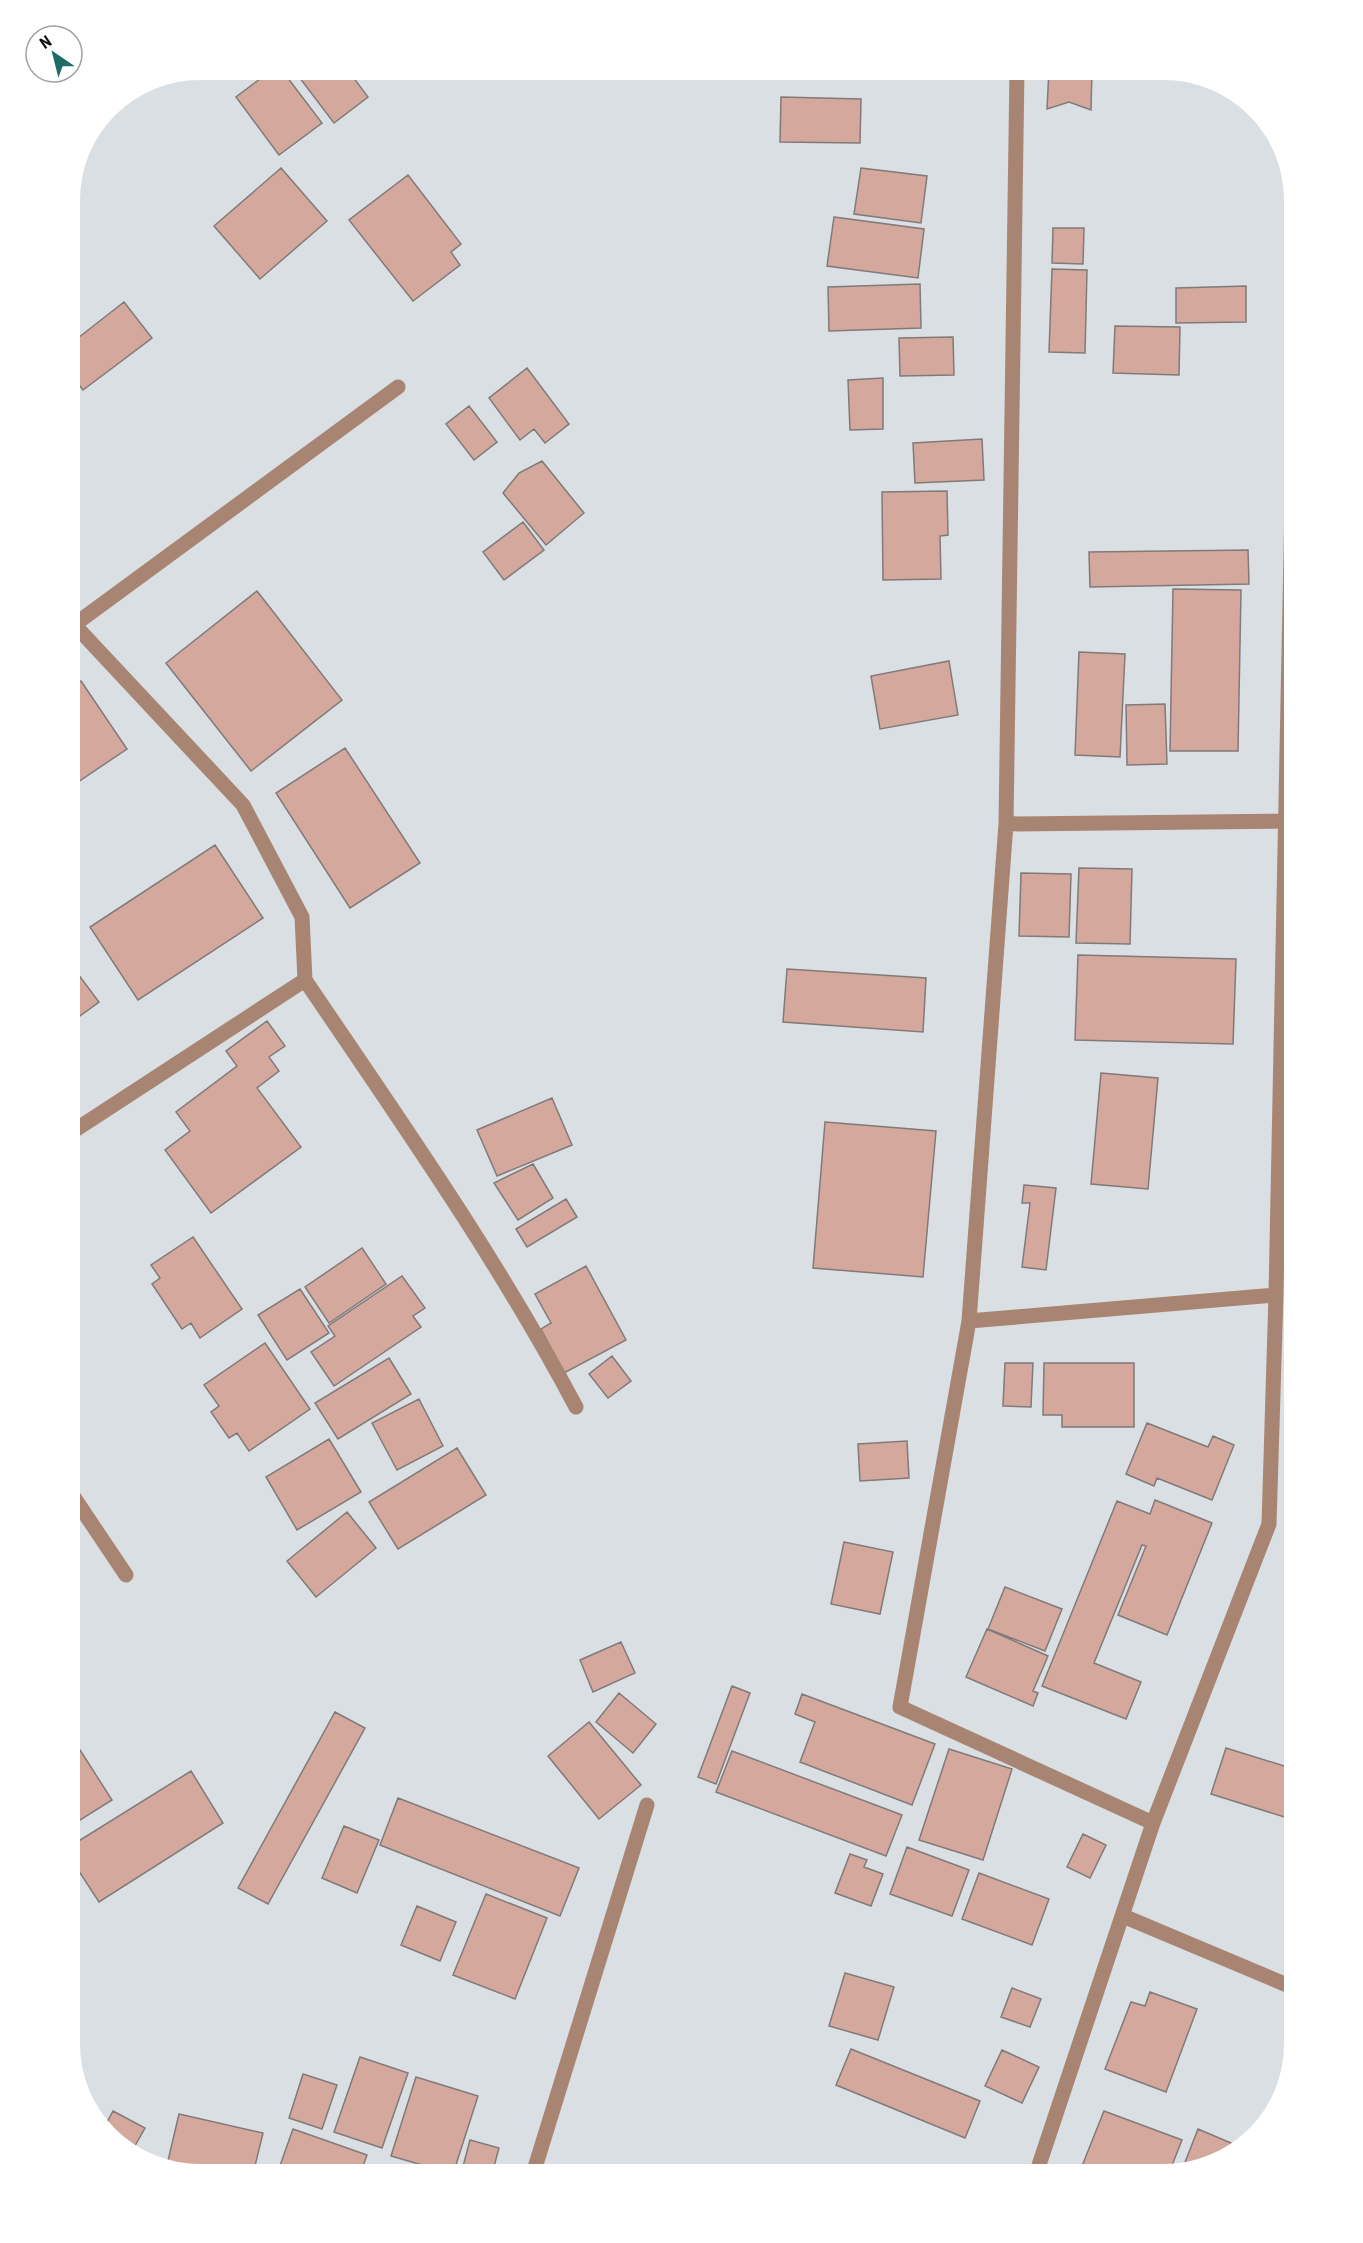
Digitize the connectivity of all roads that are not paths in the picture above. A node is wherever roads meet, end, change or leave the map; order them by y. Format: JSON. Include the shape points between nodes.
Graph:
{"nodes":[{"id":1,"x":1017,"y":80,"type":"edge"},
{"id":2,"x":398,"y":387,"type":"dead end"},
{"id":3,"x":80,"y":616,"type":"edge"},
{"id":4,"x":80,"y":631,"type":"edge"},
{"id":5,"x":1284,"y":821,"type":"edge"},
{"id":6,"x":1006,"y":824,"type":"junction"},
{"id":7,"x":1284,"y":874,"type":"edge"},
{"id":8,"x":305,"y":980,"type":"junction"},
{"id":9,"x":79,"y":1127,"type":"edge"},
{"id":10,"x":1276,"y":1295,"type":"junction"},
{"id":11,"x":969,"y":1321,"type":"junction"},
{"id":12,"x":576,"y":1407,"type":"dead end"},
{"id":13,"x":79,"y":1505,"type":"edge"},
{"id":14,"x":126,"y":1575,"type":"dead end"},
{"id":15,"x":647,"y":1805,"type":"dead end"},
{"id":16,"x":1153,"y":1823,"type":"junction"},
{"id":17,"x":1123,"y":1916,"type":"junction"},
{"id":18,"x":1284,"y":1984,"type":"edge"},
{"id":19,"x":536,"y":2163,"type":"edge"},
{"id":20,"x":1039,"y":2164,"type":"edge"}],
"edges":[{"from":1,"to":6,"type":"street"},
{"from":2,"to":3,"type":"street"},
{"from":4,"to":8,"type":"street","via":[[243,805],[302,917]]},
{"from":5,"to":6,"type":"street"},
{"from":6,"to":11,"type":"street"},
{"from":7,"to":10,"type":"street"},
{"from":8,"to":9,"type":"street"},
{"from":8,"to":12,"type":"street","via":[[419,1148],[542,1344]]},
{"from":10,"to":11,"type":"street"},
{"from":10,"to":16,"type":"street","via":[[1269,1524]]},
{"from":11,"to":16,"type":"street","via":[[900,1707]]},
{"from":13,"to":14,"type":"street"},
{"from":15,"to":19,"type":"street"},
{"from":16,"to":17,"type":"street"},
{"from":17,"to":18,"type":"street"},
{"from":17,"to":20,"type":"street"}]}
